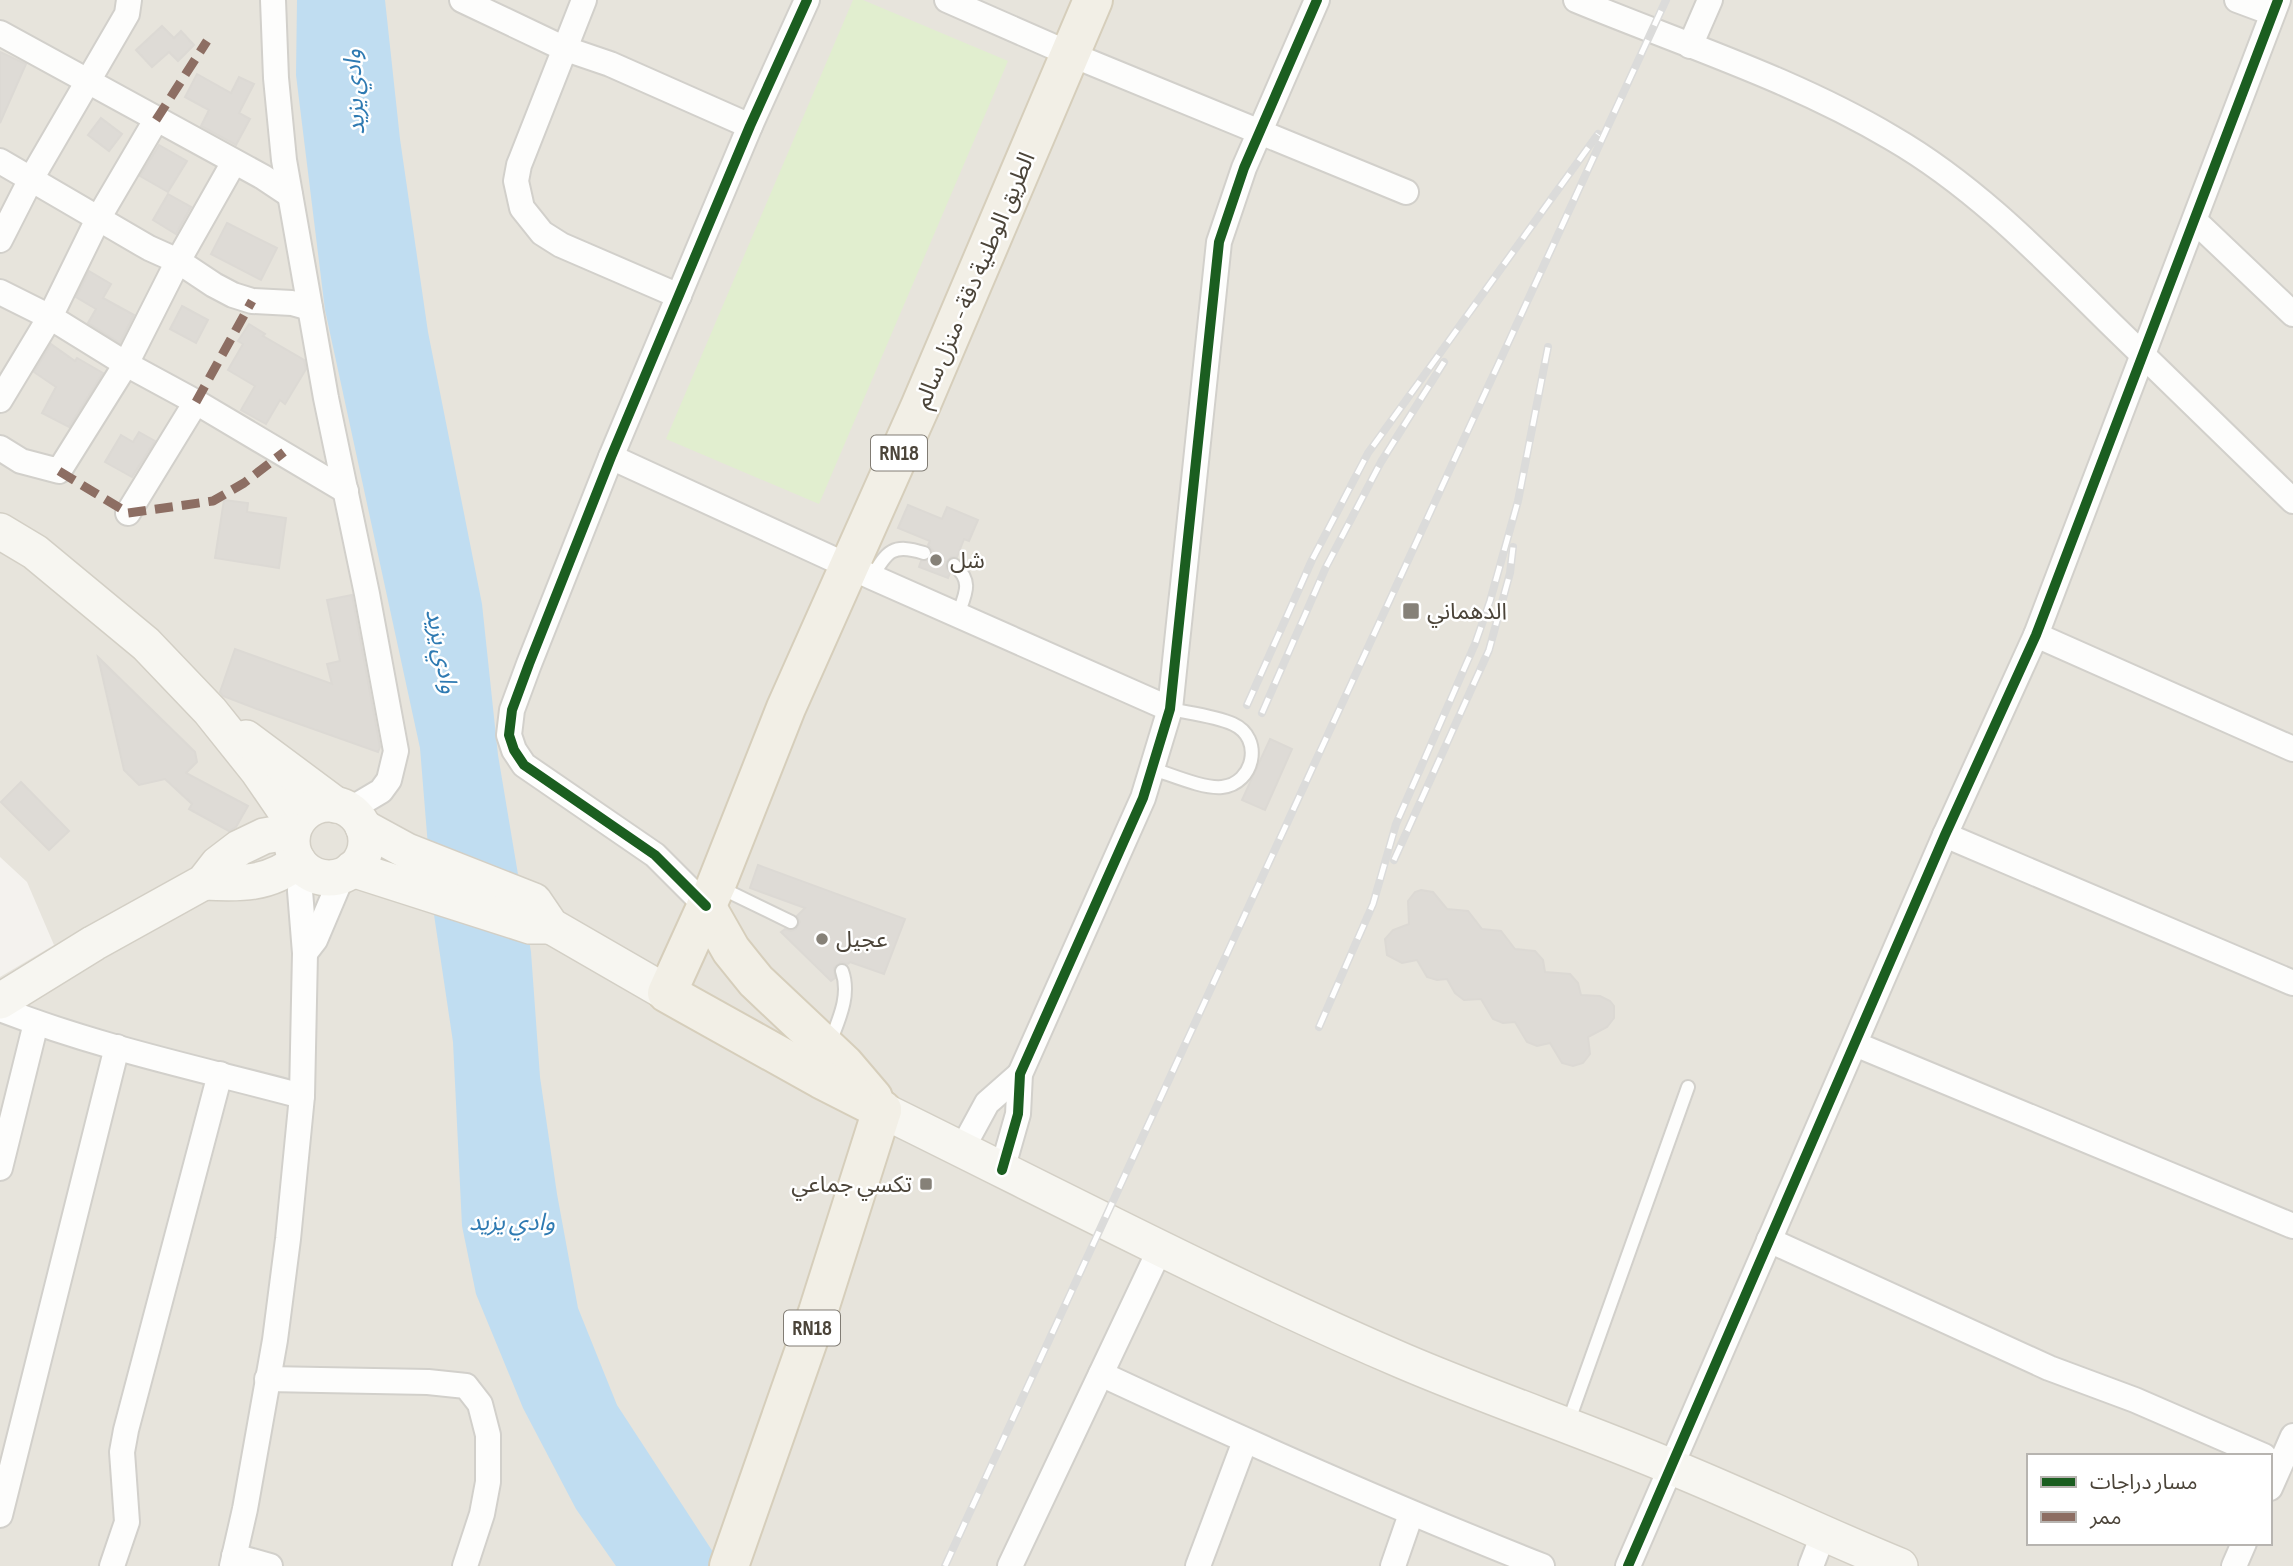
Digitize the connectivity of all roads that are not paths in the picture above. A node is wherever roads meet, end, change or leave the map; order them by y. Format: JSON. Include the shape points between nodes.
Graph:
{"nodes":[{"id":1,"x":130,"y":0,"type":"edge"},
{"id":2,"x":273,"y":0,"type":"edge"},
{"id":3,"x":463,"y":0,"type":"edge"},
{"id":4,"x":584,"y":0,"type":"edge"},
{"id":5,"x":807,"y":0,"type":"edge"},
{"id":6,"x":947,"y":0,"type":"edge"},
{"id":7,"x":1093,"y":0,"type":"edge"},
{"id":8,"x":1317,"y":0,"type":"edge"},
{"id":9,"x":1576,"y":0,"type":"edge"},
{"id":10,"x":1710,"y":0,"type":"edge"},
{"id":11,"x":2238,"y":0,"type":"edge"},
{"id":12,"x":1604,"y":5,"type":"edge"},
{"id":13,"x":2275,"y":6,"type":"edge"},
{"id":14,"x":0,"y":33,"type":"edge"},
{"id":15,"x":1690,"y":46,"type":"junction"},
{"id":16,"x":563,"y":47,"type":"junction"},
{"id":17,"x":1070,"y":54,"type":"junction"},
{"id":18,"x":87,"y":81,"type":"junction"},
{"id":19,"x":156,"y":120,"type":"junction"},
{"id":20,"x":750,"y":126,"type":"junction"},
{"id":21,"x":1261,"y":131,"type":"junction"},
{"id":22,"x":0,"y":162,"type":"edge"},
{"id":23,"x":234,"y":162,"type":"junction"},
{"id":24,"x":31,"y":179,"type":"junction"},
{"id":25,"x":1406,"y":192,"type":"dead end"},
{"id":26,"x":290,"y":195,"type":"junction"},
{"id":27,"x":99,"y":217,"type":"junction"},
{"id":28,"x":2195,"y":220,"type":"junction"},
{"id":29,"x":0,"y":240,"type":"edge"},
{"id":30,"x":178,"y":261,"type":"junction"},
{"id":31,"x":0,"y":292,"type":"edge"},
{"id":32,"x":679,"y":296,"type":"junction"},
{"id":33,"x":310,"y":308,"type":"junction"},
{"id":34,"x":2293,"y":314,"type":"edge"},
{"id":35,"x":50,"y":317,"type":"junction"},
{"id":36,"x":2144,"y":356,"type":"junction"},
{"id":37,"x":126,"y":364,"type":"junction"},
{"id":38,"x":0,"y":400,"type":"edge"},
{"id":39,"x":195,"y":402,"type":"junction"},
{"id":40,"x":0,"y":448,"type":"edge"},
{"id":41,"x":611,"y":457,"type":"junction"},
{"id":42,"x":346,"y":491,"type":"junction"},
{"id":43,"x":2293,"y":500,"type":"edge"},
{"id":44,"x":128,"y":513,"type":"dead end"},
{"id":45,"x":0,"y":531,"type":"edge"},
{"id":46,"x":924,"y":553,"type":"dead end"},
{"id":47,"x":954,"y":565,"type":"dead end"},
{"id":48,"x":861,"y":571,"type":"junction"},
{"id":49,"x":958,"y":614,"type":"junction"},
{"id":50,"x":2036,"y":635,"type":"junction"},
{"id":51,"x":1170,"y":709,"type":"junction"},
{"id":52,"x":210,"y":711,"type":"junction"},
{"id":53,"x":2293,"y":749,"type":"edge"},
{"id":54,"x":1153,"y":769,"type":"junction"},
{"id":55,"x":349,"y":814,"type":"junction"},
{"id":56,"x":1945,"y":835,"type":"junction"},
{"id":57,"x":297,"y":846,"type":"junction"},
{"id":58,"x":348,"y":872,"type":"junction"},
{"id":59,"x":428,"y":876,"type":"junction"},
{"id":60,"x":711,"y":896,"type":"junction"},
{"id":61,"x":792,"y":922,"type":"dead end"},
{"id":62,"x":306,"y":953,"type":"junction"},
{"id":63,"x":842,"y":971,"type":"dead end"},
{"id":64,"x":2293,"y":983,"type":"edge"},
{"id":65,"x":667,"y":993,"type":"junction"},
{"id":66,"x":0,"y":1001,"type":"edge"},
{"id":67,"x":0,"y":1009,"type":"edge"},
{"id":68,"x":36,"y":1023,"type":"junction"},
{"id":69,"x":1854,"y":1044,"type":"junction"},
{"id":70,"x":117,"y":1047,"type":"junction"},
{"id":71,"x":825,"y":1064,"type":"junction"},
{"id":72,"x":220,"y":1074,"type":"junction"},
{"id":73,"x":1020,"y":1074,"type":"junction"},
{"id":74,"x":1688,"y":1087,"type":"dead end"},
{"id":75,"x":302,"y":1096,"type":"junction"},
{"id":76,"x":883,"y":1110,"type":"junction"},
{"id":77,"x":962,"y":1149,"type":"junction"},
{"id":78,"x":0,"y":1168,"type":"edge"},
{"id":79,"x":1002,"y":1170,"type":"junction"},
{"id":80,"x":2293,"y":1226,"type":"edge"},
{"id":81,"x":1769,"y":1240,"type":"junction"},
{"id":82,"x":1161,"y":1247,"type":"junction"},
{"id":83,"x":1101,"y":1374,"type":"junction"},
{"id":84,"x":267,"y":1378,"type":"junction"},
{"id":85,"x":1567,"y":1427,"type":"junction"},
{"id":86,"x":2293,"y":1436,"type":"edge"},
{"id":87,"x":1244,"y":1441,"type":"junction"},
{"id":88,"x":2259,"y":1454,"type":"edge"},
{"id":89,"x":2277,"y":1462,"type":"edge"},
{"id":90,"x":1672,"y":1466,"type":"junction"},
{"id":91,"x":2272,"y":1481,"type":"edge"},
{"id":92,"x":1411,"y":1514,"type":"junction"},
{"id":93,"x":0,"y":1515,"type":"edge"},
{"id":94,"x":2243,"y":1545,"type":"edge"},
{"id":95,"x":1817,"y":1550,"type":"edge"},
{"id":96,"x":733,"y":1555,"type":"edge"},
{"id":97,"x":233,"y":1561,"type":"edge"},
{"id":98,"x":112,"y":1566,"type":"edge"},
{"id":99,"x":270,"y":1566,"type":"edge"},
{"id":100,"x":465,"y":1566,"type":"edge"},
{"id":101,"x":1010,"y":1566,"type":"edge"},
{"id":102,"x":1198,"y":1566,"type":"edge"},
{"id":103,"x":1393,"y":1566,"type":"edge"},
{"id":104,"x":1542,"y":1566,"type":"edge"},
{"id":105,"x":1628,"y":1566,"type":"edge"},
{"id":106,"x":1900,"y":1566,"type":"edge"},
{"id":107,"x":2234,"y":1566,"type":"edge"}],
"edges":[{"from":1,"to":18,"type":"street","via":[[127,14]]},
{"from":2,"to":26,"type":"street","via":[[279,116]]},
{"from":3,"to":16,"type":"street"},
{"from":4,"to":16,"type":"street"},
{"from":5,"to":20,"type":"street"},
{"from":6,"to":17,"type":"street"},
{"from":7,"to":17,"type":"main road","name":"الطريق الوطنية دقة - منزل سالم","number":"RN18"},
{"from":8,"to":21,"type":"street"},
{"from":9,"to":12,"type":"street"},
{"from":10,"to":15,"type":"street"},
{"from":11,"to":13,"type":"street"},
{"from":12,"to":15,"type":"street"},
{"from":13,"to":28,"type":"street"},
{"from":14,"to":18,"type":"street"},
{"from":15,"to":36,"type":"street","via":[[1773,77],[1904,145],[1984,202]]},
{"from":16,"to":20,"type":"street"},
{"from":16,"to":32,"type":"street","via":[[519,165],[516,181],[522,208],[542,233],[561,244]]},
{"from":17,"to":21,"type":"street"},
{"from":17,"to":48,"type":"main road","name":"الطريق الوطنية دقة - منزل سالم","number":"RN18","via":[[920,407]]},
{"from":18,"to":19,"type":"street"},
{"from":18,"to":24,"type":"street"},
{"from":19,"to":23,"type":"street"},
{"from":19,"to":27,"type":"street"},
{"from":20,"to":32,"type":"street"},
{"from":21,"to":25,"type":"street"},
{"from":21,"to":51,"type":"street","via":[[1219,242]]},
{"from":22,"to":24,"type":"street"},
{"from":23,"to":26,"type":"street"},
{"from":23,"to":30,"type":"street"},
{"from":24,"to":27,"type":"street"},
{"from":24,"to":29,"type":"street"},
{"from":26,"to":33,"type":"street"},
{"from":27,"to":30,"type":"street"},
{"from":27,"to":35,"type":"street"},
{"from":28,"to":34,"type":"street"},
{"from":28,"to":36,"type":"street"},
{"from":30,"to":33,"type":"street","via":[[233,295]]},
{"from":30,"to":37,"type":"street"},
{"from":31,"to":35,"type":"street"},
{"from":32,"to":41,"type":"street"},
{"from":33,"to":42,"type":"street"},
{"from":35,"to":37,"type":"street"},
{"from":35,"to":38,"type":"street"},
{"from":36,"to":43,"type":"street"},
{"from":36,"to":50,"type":"street"},
{"from":37,"to":39,"type":"street"},
{"from":37,"to":40,"type":"street","via":[[60,471],[21,460]]},
{"from":39,"to":42,"type":"street"},
{"from":39,"to":44,"type":"street"},
{"from":41,"to":48,"type":"street"},
{"from":41,"to":60,"type":"street","via":[[512,710],[509,735],[524,765]]},
{"from":42,"to":55,"type":"street","via":[[396,751],[389,780],[381,791]]},
{"from":45,"to":52,"type":"main road","via":[[35,552],[137,636]]},
{"from":46,"to":48,"type":"lane","via":[[894,551]]},
{"from":47,"to":49,"type":"lane","via":[[967,585]]},
{"from":48,"to":49,"type":"street"},
{"from":48,"to":60,"type":"main road","name":"الطريق الوطنية دقة - منزل سالم","number":"RN18","via":[[786,708]]},
{"from":49,"to":51,"type":"street"},
{"from":50,"to":53,"type":"street"},
{"from":50,"to":56,"type":"street"},
{"from":51,"to":54,"type":"street"},
{"from":51,"to":54,"type":"lane","via":[[1234,724],[1251,743],[1253,756],[1242,779],[1218,788]]},
{"from":52,"to":55,"type":"main road"},
{"from":52,"to":57,"type":"main road","via":[[258,771]]},
{"from":54,"to":73,"type":"street"},
{"from":55,"to":57,"type":"main road","via":[[324,804],[312,808],[302,815]]},
{"from":55,"to":58,"type":"main road","via":[[365,849]]},
{"from":55,"to":59,"type":"main road"},
{"from":56,"to":64,"type":"street"},
{"from":56,"to":69,"type":"street"},
{"from":57,"to":58,"type":"main road","via":[[308,871],[325,877]]},
{"from":57,"to":62,"type":"street"},
{"from":57,"to":66,"type":"main road","via":[[264,836],[239,848],[218,863],[204,882]]},
{"from":58,"to":59,"type":"main road"},
{"from":58,"to":62,"type":"street"},
{"from":59,"to":65,"type":"main road","via":[[538,918]]},
{"from":60,"to":61,"type":"lane"},
{"from":60,"to":65,"type":"main road","name":"الطريق الوطنية دقة - منزل سالم","number":"RN18"},
{"from":60,"to":71,"type":"main road","via":[[717,928],[738,960]]},
{"from":62,"to":75,"type":"street"},
{"from":63,"to":71,"type":"lane","via":[[845,1001]]},
{"from":65,"to":71,"type":"main road"},
{"from":67,"to":68,"type":"street"},
{"from":68,"to":70,"type":"street"},
{"from":68,"to":78,"type":"street"},
{"from":69,"to":80,"type":"street"},
{"from":69,"to":81,"type":"street"},
{"from":70,"to":72,"type":"street"},
{"from":70,"to":93,"type":"street"},
{"from":71,"to":76,"type":"main road"},
{"from":72,"to":75,"type":"street"},
{"from":72,"to":98,"type":"street","via":[[126,1430],[122,1452],[127,1522]]},
{"from":73,"to":77,"type":"street","via":[[987,1103]]},
{"from":73,"to":79,"type":"street","via":[[1018,1114]]},
{"from":74,"to":85,"type":"lane"},
{"from":75,"to":84,"type":"street"},
{"from":76,"to":77,"type":"main road"},
{"from":76,"to":96,"type":"main road","number":"RN18"},
{"from":77,"to":79,"type":"main road"},
{"from":79,"to":82,"type":"main road"},
{"from":81,"to":88,"type":"street","via":[[2049,1368]]},
{"from":81,"to":90,"type":"street"},
{"from":82,"to":83,"type":"street"},
{"from":82,"to":85,"type":"main road","via":[[1392,1356]]},
{"from":83,"to":87,"type":"street"},
{"from":83,"to":101,"type":"street"},
{"from":84,"to":97,"type":"street"},
{"from":84,"to":100,"type":"street","via":[[466,1386],[480,1404],[488,1435],[488,1482]]},
{"from":85,"to":90,"type":"main road"},
{"from":86,"to":89,"type":"street"},
{"from":87,"to":92,"type":"street"},
{"from":87,"to":102,"type":"street"},
{"from":89,"to":91,"type":"street"},
{"from":90,"to":95,"type":"main road"},
{"from":90,"to":105,"type":"street"},
{"from":92,"to":103,"type":"street"},
{"from":92,"to":104,"type":"street"},
{"from":94,"to":107,"type":"street"},
{"from":95,"to":106,"type":"main road"},
{"from":97,"to":99,"type":"street"}]}
